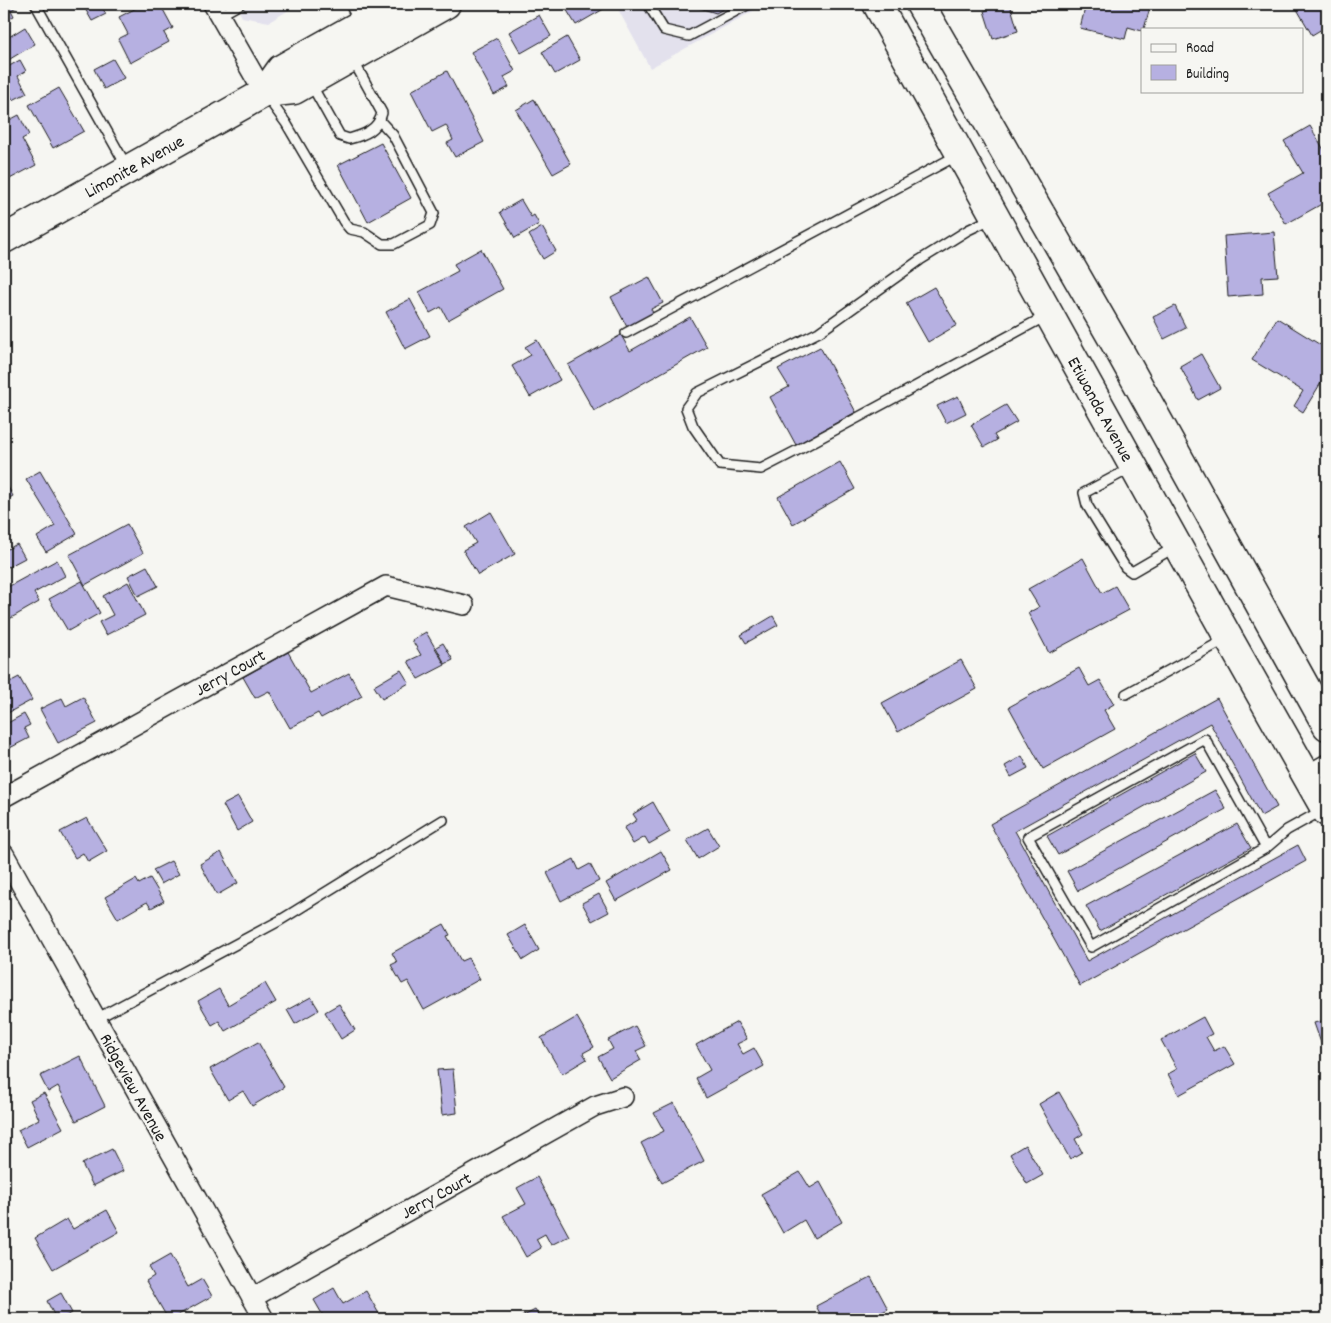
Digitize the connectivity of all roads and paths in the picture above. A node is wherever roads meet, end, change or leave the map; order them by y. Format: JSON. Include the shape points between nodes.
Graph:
{"nodes":[{"id":1,"x":240,"y":4,"type":"edge"},
{"id":2,"x":397,"y":4,"type":"edge"},
{"id":3,"x":446,"y":4,"type":"edge"},
{"id":4,"x":648,"y":4,"type":"edge"},
{"id":5,"x":749,"y":4,"type":"edge"},
{"id":6,"x":877,"y":4,"type":"edge"},
{"id":7,"x":920,"y":4,"type":"edge"},
{"id":8,"x":36,"y":5,"type":"dead end"},
{"id":9,"x":216,"y":9,"type":"edge"},
{"id":10,"x":356,"y":14,"type":"edge"},
{"id":11,"x":352,"y":57,"type":"junction"},
{"id":12,"x":309,"y":82,"type":"junction"},
{"id":13,"x":264,"y":93,"type":"junction"},
{"id":14,"x":380,"y":121,"type":"junction"},
{"id":15,"x":960,"y":153,"type":"junction"},
{"id":16,"x":128,"y":170,"type":"junction"},
{"id":17,"x":995,"y":217,"type":"junction"},
{"id":18,"x":4,"y":239,"type":"edge"},
{"id":19,"x":1048,"y":315,"type":"junction"},
{"id":20,"x":626,"y":333,"type":"dead end"},
{"id":21,"x":1133,"y":466,"type":"junction"},
{"id":22,"x":1177,"y":546,"type":"junction"},
{"id":23,"x":464,"y":605,"type":"dead end"},
{"id":24,"x":1228,"y":637,"type":"junction"},
{"id":25,"x":1126,"y":694,"type":"dead end"},
{"id":26,"x":1327,"y":726,"type":"edge"},
{"id":27,"x":1317,"y":770,"type":"edge"},
{"id":28,"x":4,"y":797,"type":"edge"},
{"id":29,"x":1326,"y":811,"type":"edge"},
{"id":30,"x":443,"y":820,"type":"dead end"},
{"id":31,"x":1266,"y":848,"type":"junction"},
{"id":32,"x":4,"y":854,"type":"edge"},
{"id":33,"x":96,"y":1019,"type":"junction"},
{"id":34,"x":623,"y":1097,"type":"dead end"},
{"id":35,"x":252,"y":1298,"type":"junction"},
{"id":36,"x":264,"y":1319,"type":"edge"}],
"edges":[{"from":1,"to":9,"type":"lane"},
{"from":2,"to":10,"type":"main road","name":"Limonite Avenue"},
{"from":3,"to":11,"type":"main road","name":"Limonite Avenue"},
{"from":4,"to":5,"type":"lane","via":[[664,30],[689,36]]},
{"from":6,"to":15,"type":"main road","name":"Etiwanda Avenue"},
{"from":7,"to":26,"type":"main road","via":[[1119,350]]},
{"from":8,"to":16,"type":"lane"},
{"from":9,"to":13,"type":"street"},
{"from":10,"to":13,"type":"main road","name":"Limonite Avenue","via":[[281,69]]},
{"from":11,"to":12,"type":"main road","name":"Limonite Avenue"},
{"from":11,"to":14,"type":"lane","via":[[382,113]]},
{"from":12,"to":13,"type":"main road","name":"Limonite Avenue","via":[[294,90]]},
{"from":12,"to":14,"type":"lane","via":[[340,136],[349,139],[364,135]]},
{"from":13,"to":14,"type":"lane","via":[[286,123],[350,229],[364,232],[382,244],[394,244],[430,225],[434,213],[393,135]]},
{"from":13,"to":16,"type":"main road","name":"Limonite Avenue"},
{"from":15,"to":17,"type":"main road","name":"Etiwanda Avenue"},
{"from":15,"to":20,"type":"lane"},
{"from":16,"to":18,"type":"main road","name":"Limonite Avenue"},
{"from":17,"to":19,"type":"main road","name":"Etiwanda Avenue"},
{"from":17,"to":19,"type":"lane","via":[[920,260],[819,332],[697,393],[686,408],[693,426],[720,465],[761,469]]},
{"from":19,"to":21,"type":"main road","name":"Etiwanda Avenue"},
{"from":21,"to":22,"type":"main road","name":"Etiwanda Avenue"},
{"from":21,"to":22,"type":"lane","via":[[1084,493],[1087,505],[1125,567],[1132,572]]},
{"from":22,"to":24,"type":"main road","name":"Etiwanda Avenue"},
{"from":23,"to":28,"type":"street","name":"Jerry Court","via":[[386,586]]},
{"from":24,"to":25,"type":"lane"},
{"from":24,"to":27,"type":"main road","name":"Etiwanda Avenue"},
{"from":27,"to":29,"type":"main road","name":"Etiwanda Avenue"},
{"from":29,"to":31,"type":"lane","via":[[1287,830]]},
{"from":30,"to":33,"type":"lane","via":[[280,921]]},
{"from":31,"to":31,"type":"lane","via":[[1092,947],[1028,837],[1206,739]]},
{"from":32,"to":33,"type":"street","name":"Ridgeview Avenue"},
{"from":33,"to":35,"type":"street","name":"Ridgeview Avenue"},
{"from":34,"to":35,"type":"street","name":"Jerry Court","via":[[595,1106]]},
{"from":35,"to":36,"type":"street","name":"Ridgeview Avenue"}]}
